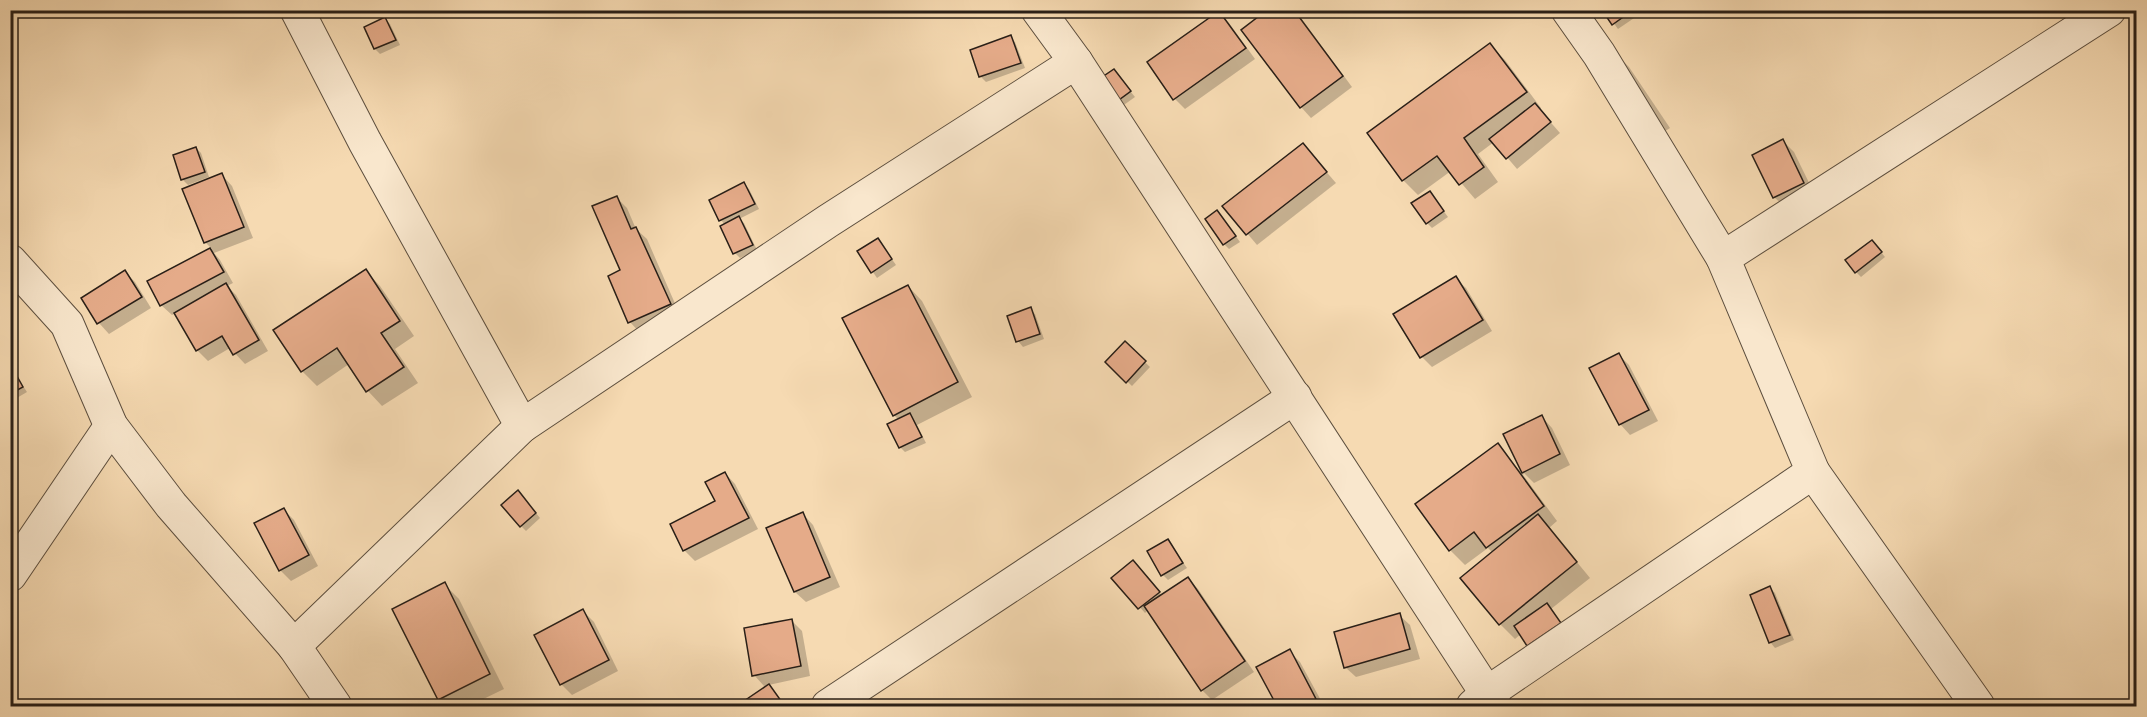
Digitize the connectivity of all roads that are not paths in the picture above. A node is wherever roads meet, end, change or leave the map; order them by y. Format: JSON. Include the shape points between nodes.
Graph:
{"nodes":[{"id":1,"x":297,"y":10,"type":"edge"},
{"id":2,"x":1038,"y":10,"type":"edge"},
{"id":3,"x":1568,"y":10,"type":"edge"},
{"id":4,"x":2109,"y":10,"type":"edge"},
{"id":5,"x":1076,"y":62,"type":"junction"},
{"id":6,"x":1723,"y":258,"type":"junction"},
{"id":7,"x":10,"y":261,"type":"edge"},
{"id":8,"x":1295,"y":397,"type":"junction"},
{"id":9,"x":111,"y":426,"type":"junction"},
{"id":10,"x":522,"y":426,"type":"junction"},
{"id":11,"x":1813,"y":472,"type":"junction"},
{"id":12,"x":10,"y":575,"type":"edge"},
{"id":13,"x":294,"y":646,"type":"junction"},
{"id":14,"x":1485,"y":702,"type":"edge"},
{"id":15,"x":335,"y":706,"type":"edge"},
{"id":16,"x":828,"y":706,"type":"edge"},
{"id":17,"x":1978,"y":706,"type":"edge"}],
"edges":[{"from":1,"to":10,"type":"street"},
{"from":2,"to":5,"type":"street"},
{"from":3,"to":6,"type":"street"},
{"from":4,"to":6,"type":"street"},
{"from":5,"to":8,"type":"street"},
{"from":5,"to":10,"type":"street","via":[[828,221]]},
{"from":6,"to":11,"type":"street"},
{"from":7,"to":9,"type":"street","via":[[67,324]]},
{"from":8,"to":14,"type":"street"},
{"from":8,"to":16,"type":"street"},
{"from":9,"to":12,"type":"street"},
{"from":9,"to":13,"type":"street","via":[[171,505]]},
{"from":10,"to":13,"type":"street"},
{"from":11,"to":14,"type":"street"},
{"from":11,"to":17,"type":"street"},
{"from":13,"to":15,"type":"street"}]}
